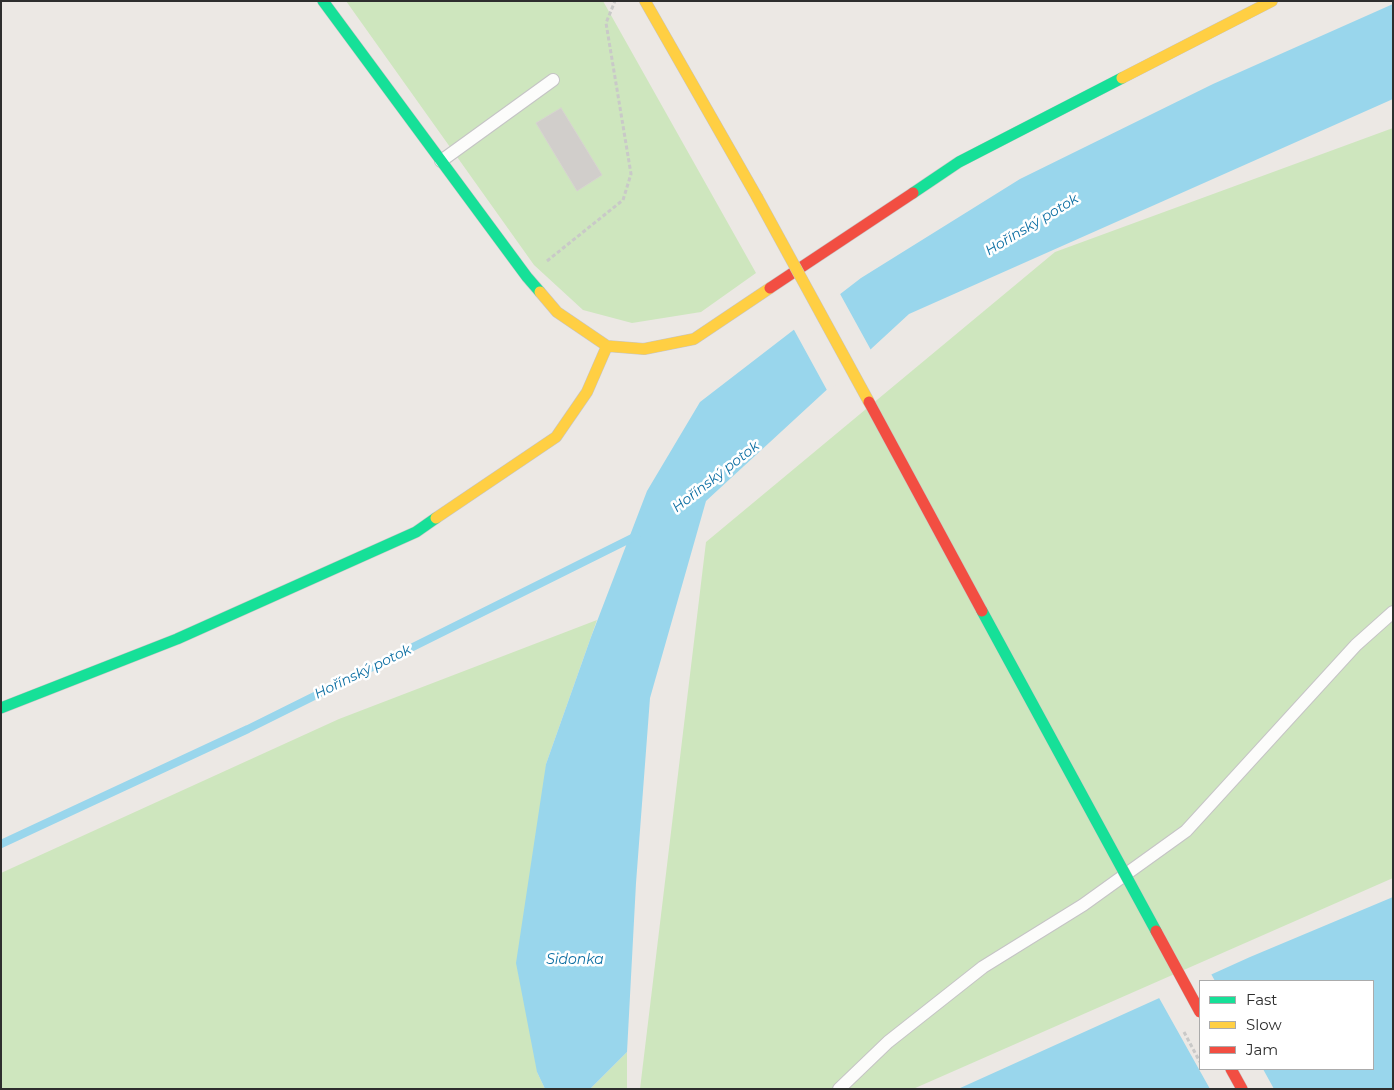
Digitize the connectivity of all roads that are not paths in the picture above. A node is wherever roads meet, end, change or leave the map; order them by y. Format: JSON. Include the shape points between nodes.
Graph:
{"nodes":[{"id":1,"x":323,"y":1,"type":"edge"},
{"id":2,"x":645,"y":1,"type":"edge"},
{"id":3,"x":1272,"y":1,"type":"edge"},
{"id":4,"x":553,"y":80,"type":"dead end"},
{"id":5,"x":441,"y":161,"type":"junction"},
{"id":6,"x":607,"y":346,"type":"junction"},
{"id":7,"x":1393,"y":612,"type":"edge"},
{"id":8,"x":1,"y":708,"type":"edge"},
{"id":9,"x":1199,"y":1010,"type":"edge"},
{"id":10,"x":1232,"y":1070,"type":"edge"},
{"id":11,"x":839,"y":1089,"type":"edge"},
{"id":12,"x":1242,"y":1089,"type":"edge"}],
"edges":[{"from":1,"to":5,"type":"street"},
{"from":2,"to":9,"type":"street","bridge":true,"via":[[757,196]]},
{"from":3,"to":6,"type":"street","via":[[960,162],[694,339],[644,350]]},
{"from":4,"to":5,"type":"lane"},
{"from":5,"to":6,"type":"street","via":[[557,312]]},
{"from":6,"to":8,"type":"street","via":[[587,392],[556,437],[416,532],[177,639]]},
{"from":7,"to":11,"type":"lane","via":[[1356,645],[1186,831],[1083,905],[983,967],[888,1042]]},
{"from":10,"to":12,"type":"street"}]}
